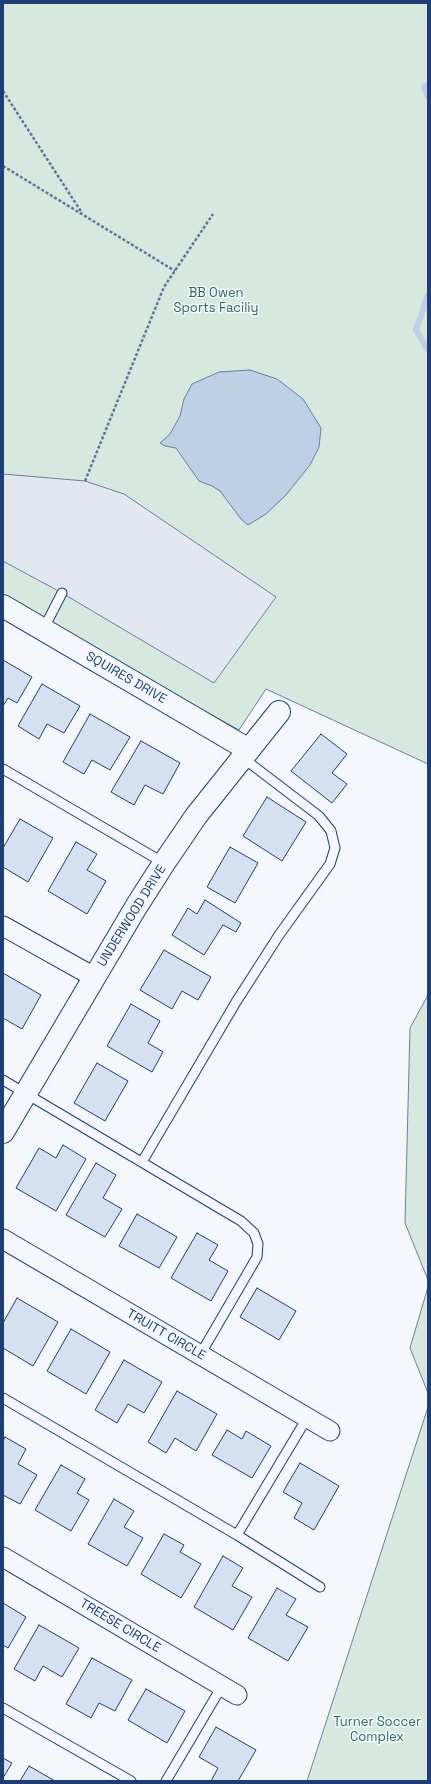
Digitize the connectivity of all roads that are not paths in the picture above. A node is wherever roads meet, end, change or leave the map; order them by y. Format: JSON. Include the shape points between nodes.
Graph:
{"nodes":[{"id":1,"x":62,"y":593,"type":"dead end"},
{"id":2,"x":3,"y":606,"type":"edge"},
{"id":3,"x":43,"y":630,"type":"junction"},
{"id":4,"x":280,"y":712,"type":"dead end"},
{"id":5,"x":246,"y":754,"type":"junction"},
{"id":6,"x":3,"y":769,"type":"edge"},
{"id":7,"x":164,"y":863,"type":"junction"},
{"id":8,"x":3,"y":926,"type":"edge"},
{"id":9,"x":94,"y":977,"type":"junction"},
{"id":10,"x":3,"y":1080,"type":"edge"},
{"id":11,"x":26,"y":1093,"type":"junction"},
{"id":12,"x":3,"y":1132,"type":"edge"},
{"id":13,"x":142,"y":1162,"type":"junction"},
{"id":14,"x":3,"y":1239,"type":"edge"},
{"id":15,"x":200,"y":1355,"type":"junction"},
{"id":16,"x":3,"y":1398,"type":"edge"},
{"id":17,"x":307,"y":1418,"type":"junction"},
{"id":18,"x":330,"y":1431,"type":"dead end"},
{"id":19,"x":237,"y":1535,"type":"junction"},
{"id":20,"x":3,"y":1557,"type":"edge"},
{"id":21,"x":320,"y":1587,"type":"dead end"},
{"id":22,"x":230,"y":1690,"type":"joint"},
{"id":23,"x":3,"y":1708,"type":"edge"},
{"id":24,"x":131,"y":1781,"type":"edge"},
{"id":25,"x":166,"y":1781,"type":"edge"}],
"edges":[{"from":1,"to":3,"type":"lane"},
{"from":2,"to":3,"type":"street","name":"SQUIRES DRIVE"},
{"from":3,"to":5,"type":"street","name":"SQUIRES DRIVE"},
{"from":4,"to":5,"type":"street","name":"UNDERWOOD DRIVE"},
{"from":5,"to":7,"type":"street","name":"UNDERWOOD DRIVE","via":[[196,816]]},
{"from":5,"to":13,"type":"lane","via":[[319,816],[330,831],[335,848],[330,864],[279,934],[236,1002]]},
{"from":6,"to":7,"type":"lane"},
{"from":7,"to":9,"type":"street","name":"UNDERWOOD DRIVE"},
{"from":8,"to":9,"type":"street"},
{"from":9,"to":11,"type":"street","name":"UNDERWOOD DRIVE"},
{"from":10,"to":11,"type":"lane"},
{"from":11,"to":12,"type":"street","name":"UNDERWOOD DRIVE"},
{"from":11,"to":13,"type":"lane"},
{"from":13,"to":15,"type":"lane","via":[[241,1222],[254,1233],[258,1244],[257,1257]]},
{"from":14,"to":15,"type":"street","name":"TRUITT CIRCLE"},
{"from":15,"to":17,"type":"street","name":"TRUITT CIRCLE"},
{"from":16,"to":19,"type":"lane"},
{"from":17,"to":18,"type":"street","name":"TRUITT CIRCLE"},
{"from":17,"to":19,"type":"lane"},
{"from":19,"to":21,"type":"lane"},
{"from":20,"to":22,"type":"street","name":"TREESE CIRCLE"},
{"from":22,"to":25,"type":"lane"},
{"from":23,"to":24,"type":"lane"}]}
